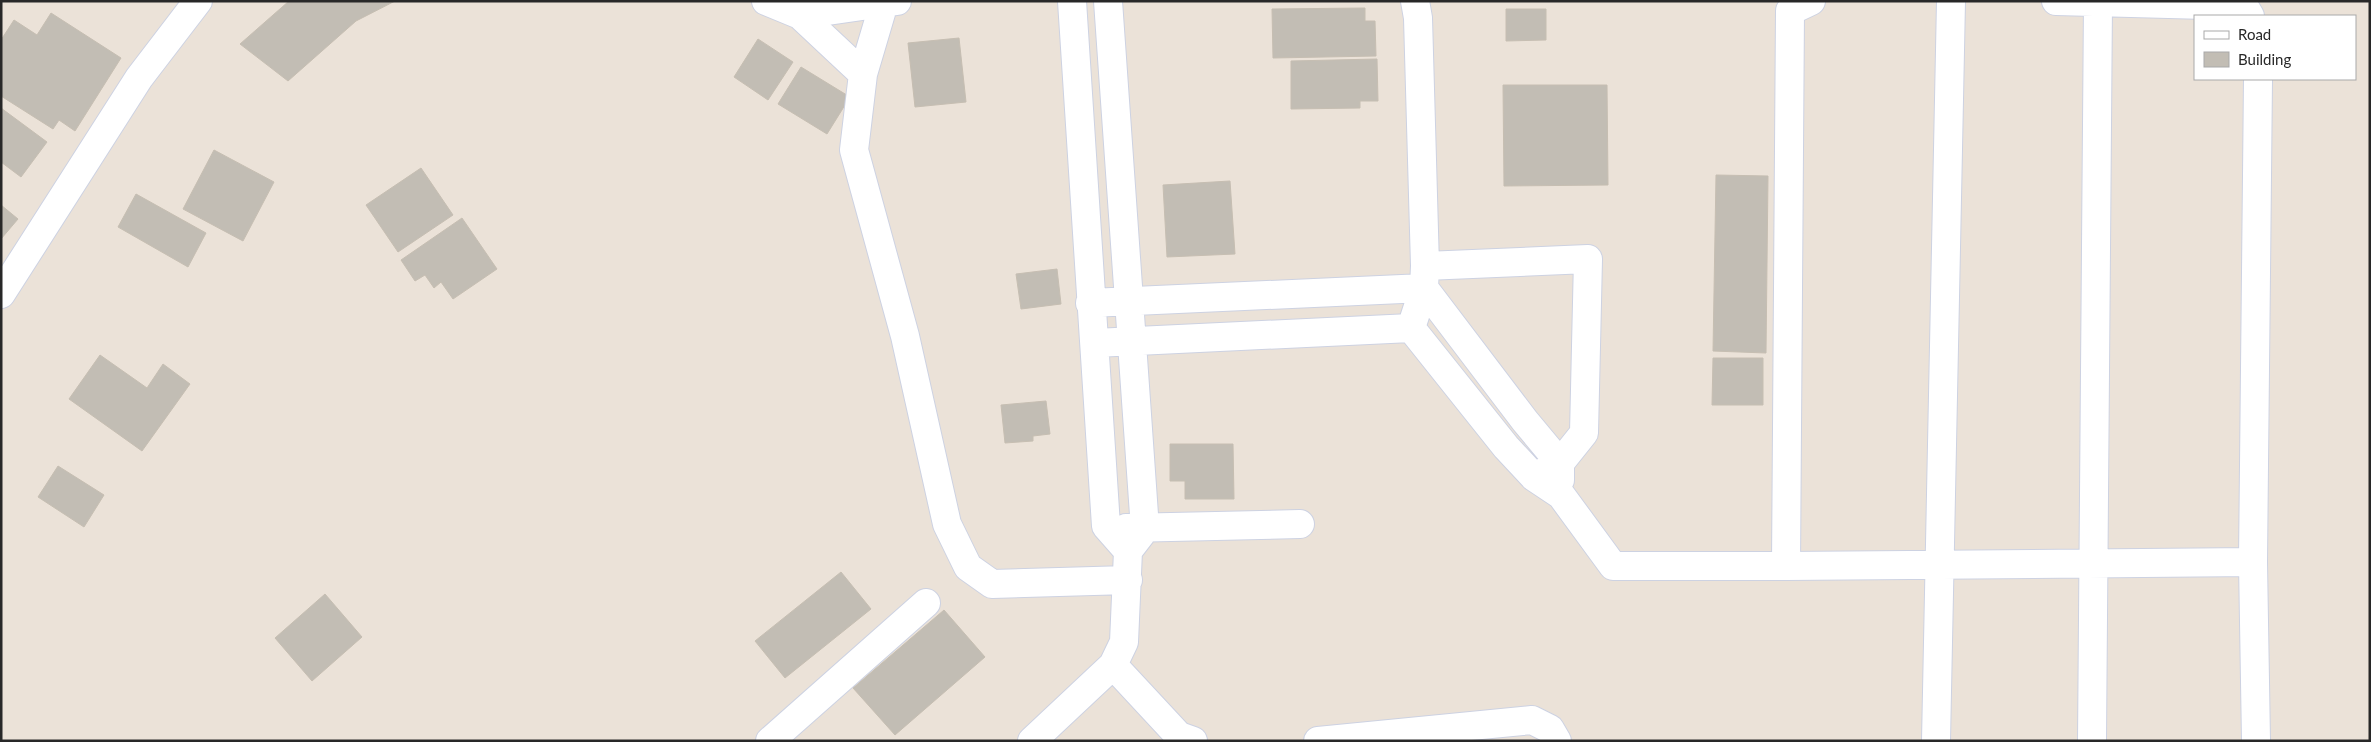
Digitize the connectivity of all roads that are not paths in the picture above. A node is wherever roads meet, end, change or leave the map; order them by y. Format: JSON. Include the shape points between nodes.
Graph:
{"nodes":[{"id":1,"x":198,"y":1,"type":"edge"},
{"id":2,"x":766,"y":1,"type":"edge"},
{"id":3,"x":1072,"y":1,"type":"edge"},
{"id":4,"x":1108,"y":1,"type":"edge"},
{"id":5,"x":1415,"y":1,"type":"edge"},
{"id":6,"x":1811,"y":1,"type":"edge"},
{"id":7,"x":1951,"y":1,"type":"edge"},
{"id":8,"x":2056,"y":1,"type":"edge"},
{"id":9,"x":891,"y":2,"type":"edge"},
{"id":10,"x":2098,"y":2,"type":"edge"},
{"id":11,"x":800,"y":14,"type":"junction"},
{"id":12,"x":2249,"y":15,"type":"edge"},
{"id":13,"x":863,"y":74,"type":"junction"},
{"id":14,"x":2258,"y":80,"type":"edge"},
{"id":15,"x":1425,"y":277,"type":"junction"},
{"id":16,"x":1,"y":294,"type":"edge"},
{"id":17,"x":1129,"y":302,"type":"junction"},
{"id":18,"x":1090,"y":303,"type":"junction"},
{"id":19,"x":1411,"y":328,"type":"junction"},
{"id":20,"x":1133,"y":342,"type":"junction"},
{"id":21,"x":1095,"y":343,"type":"junction"},
{"id":22,"x":1560,"y":463,"type":"junction"},
{"id":23,"x":1534,"y":477,"type":"junction"},
{"id":24,"x":1561,"y":495,"type":"junction"},
{"id":25,"x":1300,"y":524,"type":"dead end"},
{"id":26,"x":1106,"y":526,"type":"junction"},
{"id":27,"x":1145,"y":529,"type":"junction"},
{"id":28,"x":1128,"y":551,"type":"junction"},
{"id":29,"x":2253,"y":562,"type":"junction"},
{"id":30,"x":2094,"y":563,"type":"junction"},
{"id":31,"x":1940,"y":564,"type":"junction"},
{"id":32,"x":1786,"y":566,"type":"junction"},
{"id":33,"x":1127,"y":591,"type":"junction"},
{"id":34,"x":926,"y":603,"type":"dead end"},
{"id":35,"x":1119,"y":653,"type":"junction"},
{"id":36,"x":1401,"y":736,"type":"edge"},
{"id":37,"x":770,"y":741,"type":"edge"},
{"id":38,"x":1032,"y":741,"type":"edge"},
{"id":39,"x":1193,"y":741,"type":"edge"},
{"id":40,"x":1318,"y":741,"type":"edge"},
{"id":41,"x":1557,"y":741,"type":"edge"},
{"id":42,"x":1936,"y":741,"type":"edge"},
{"id":43,"x":2092,"y":741,"type":"edge"},
{"id":44,"x":2256,"y":741,"type":"edge"}],
"edges":[{"from":1,"to":16,"type":"street","via":[[139,78]]},
{"from":2,"to":11,"type":"street"},
{"from":3,"to":18,"type":"street"},
{"from":4,"to":17,"type":"street"},
{"from":5,"to":15,"type":"street"},
{"from":6,"to":32,"type":"street","via":[[1790,11]]},
{"from":7,"to":31,"type":"street"},
{"from":8,"to":10,"type":"street"},
{"from":9,"to":11,"type":"street"},
{"from":9,"to":13,"type":"street"},
{"from":10,"to":12,"type":"street","via":[[2244,6]]},
{"from":10,"to":30,"type":"street"},
{"from":11,"to":13,"type":"street"},
{"from":13,"to":33,"type":"street","via":[[854,150],[905,336],[947,524],[968,567],[992,584]]},
{"from":14,"to":29,"type":"street"},
{"from":15,"to":17,"type":"street"},
{"from":15,"to":19,"type":"street"},
{"from":15,"to":22,"type":"street","via":[[1525,421]]},
{"from":15,"to":22,"type":"street","via":[[1588,259],[1584,433]]},
{"from":17,"to":18,"type":"street"},
{"from":17,"to":20,"type":"street"},
{"from":18,"to":21,"type":"street"},
{"from":19,"to":20,"type":"street"},
{"from":19,"to":23,"type":"street"},
{"from":20,"to":21,"type":"street"},
{"from":20,"to":27,"type":"street"},
{"from":21,"to":26,"type":"street"},
{"from":22,"to":23,"type":"street"},
{"from":22,"to":24,"type":"street"},
{"from":23,"to":24,"type":"street"},
{"from":24,"to":32,"type":"street","via":[[1612,566]]},
{"from":25,"to":27,"type":"street"},
{"from":26,"to":27,"type":"street"},
{"from":26,"to":28,"type":"street"},
{"from":27,"to":28,"type":"street"},
{"from":28,"to":33,"type":"street"},
{"from":29,"to":30,"type":"street"},
{"from":29,"to":44,"type":"street"},
{"from":30,"to":31,"type":"street"},
{"from":30,"to":43,"type":"street"},
{"from":31,"to":32,"type":"street"},
{"from":31,"to":42,"type":"street"},
{"from":33,"to":35,"type":"street"},
{"from":34,"to":37,"type":"street"},
{"from":35,"to":38,"type":"street"},
{"from":35,"to":39,"type":"street","via":[[1180,736]]},
{"from":36,"to":40,"type":"street"},
{"from":36,"to":41,"type":"street","via":[[1532,720],[1550,729]]}]}
